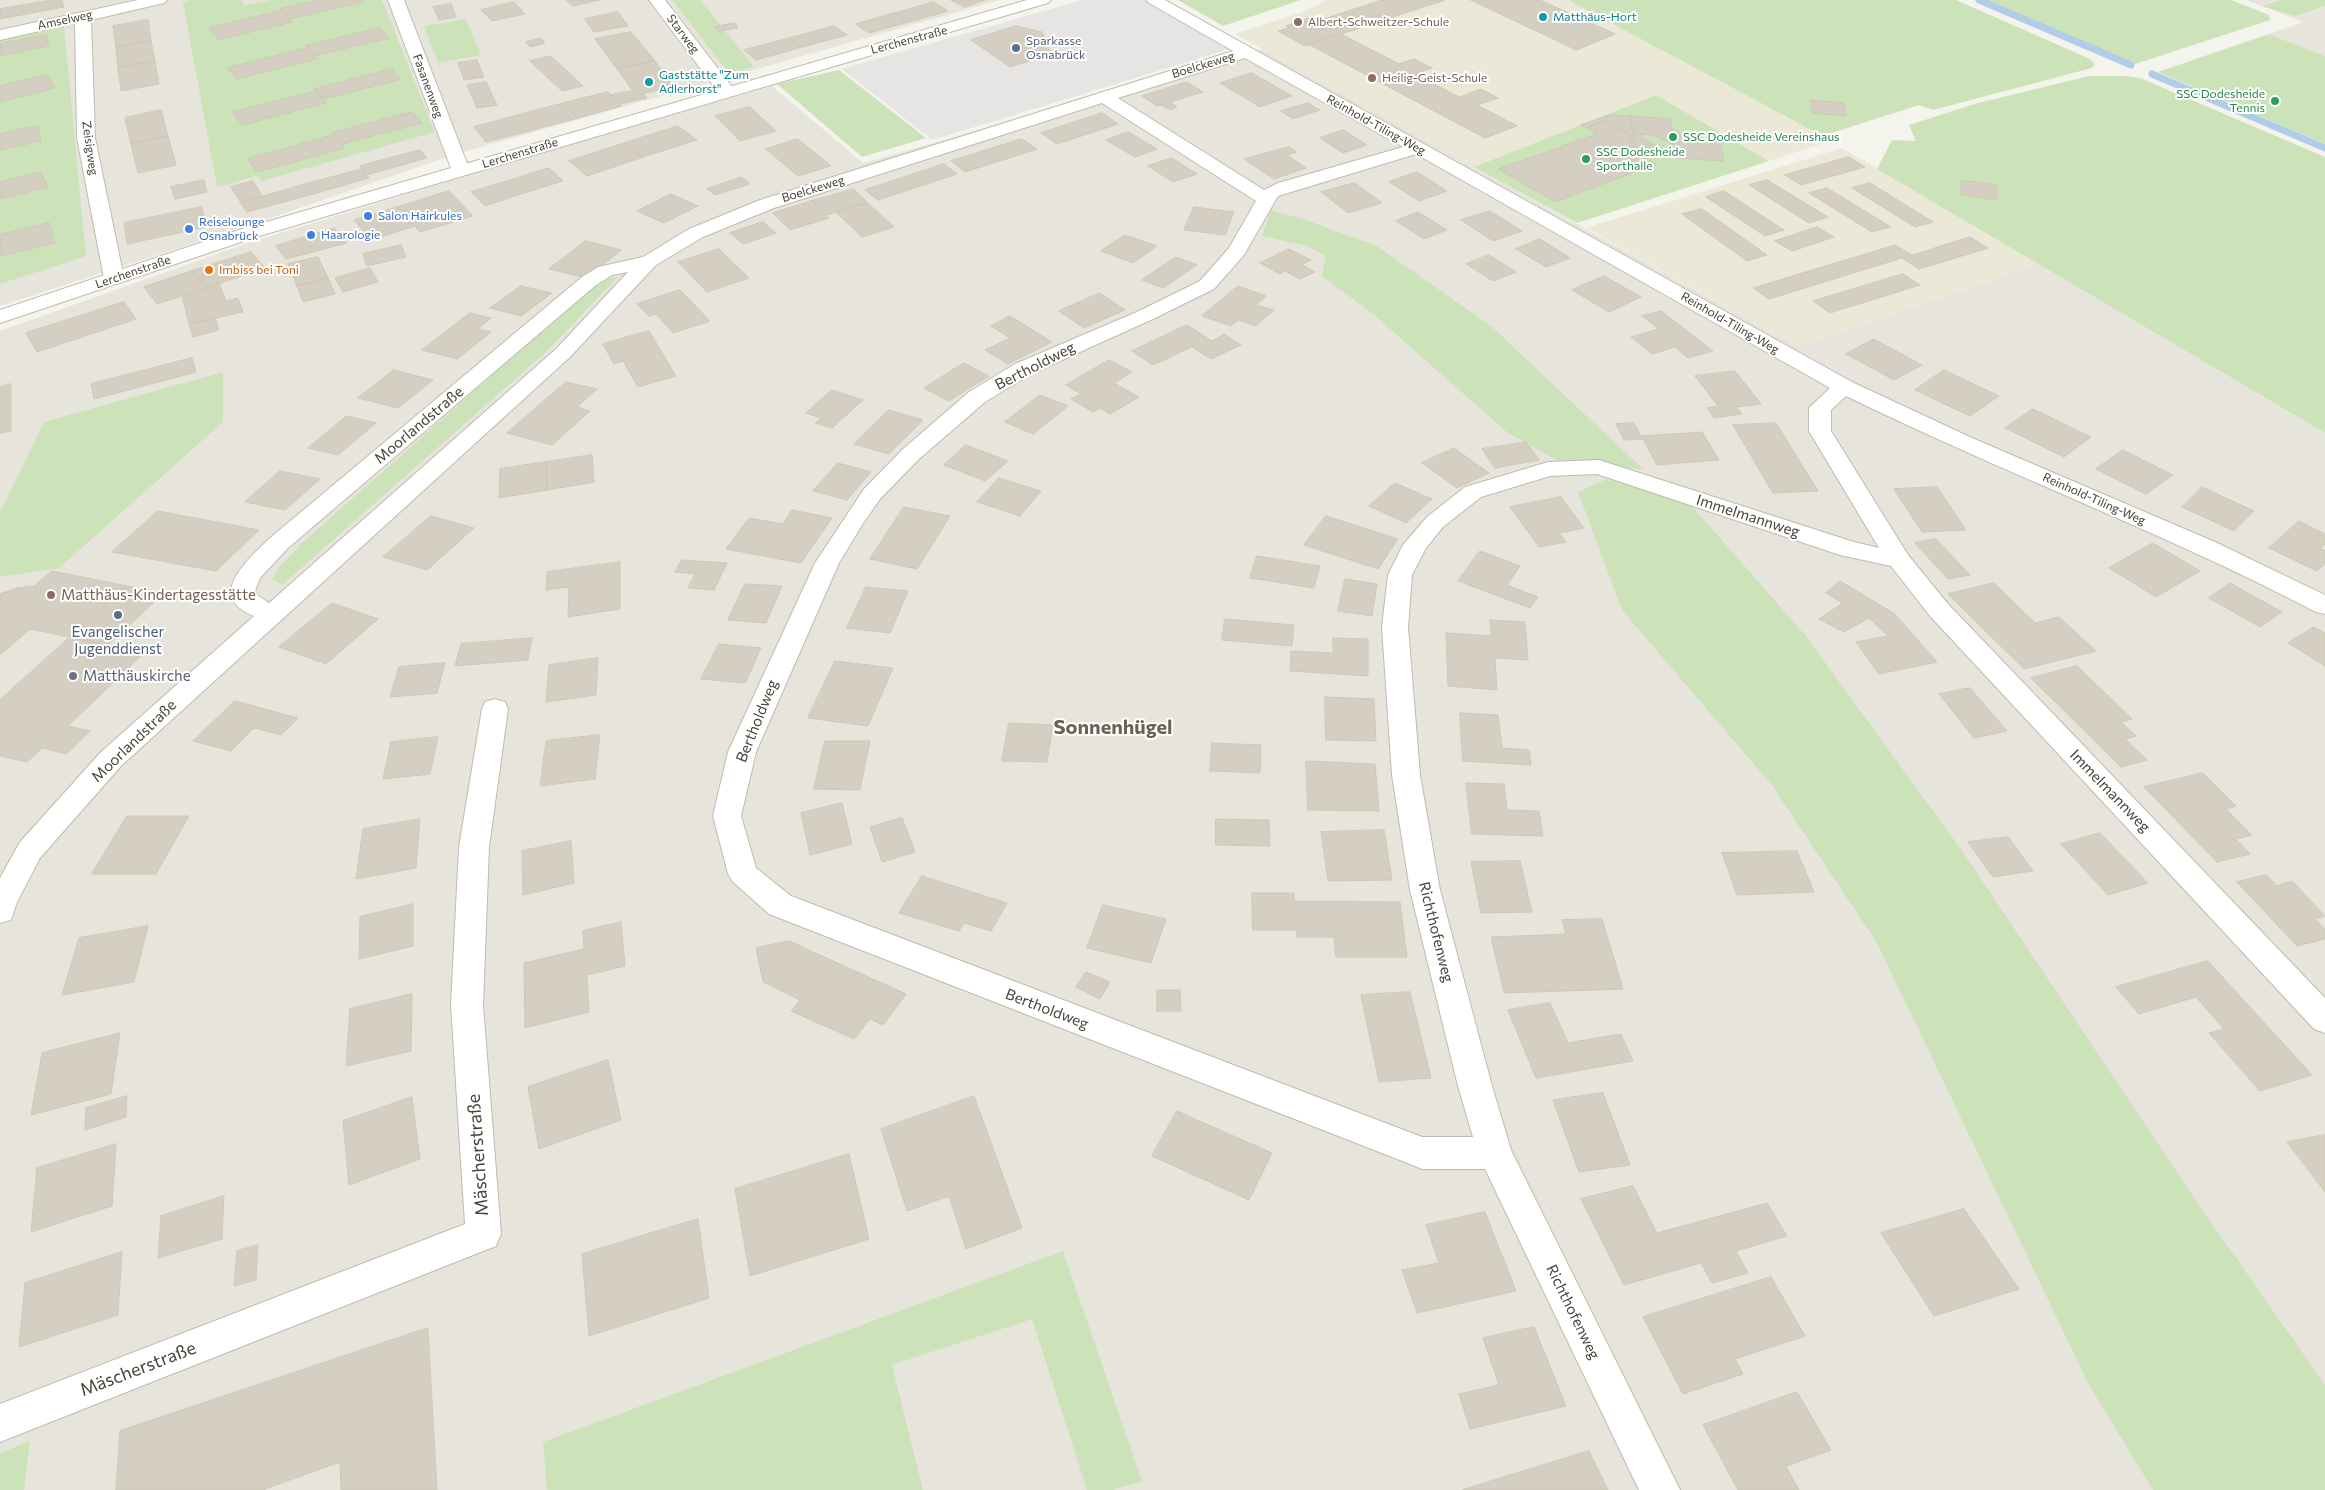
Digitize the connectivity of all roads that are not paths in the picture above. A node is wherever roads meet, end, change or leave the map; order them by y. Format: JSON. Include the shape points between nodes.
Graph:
{"nodes":[{"id":1,"x":159,"y":0,"type":"edge"},
{"id":2,"x":396,"y":0,"type":"edge"},
{"id":3,"x":657,"y":0,"type":"edge"},
{"id":4,"x":1043,"y":0,"type":"edge"},
{"id":5,"x":1154,"y":0,"type":"edge"},
{"id":6,"x":83,"y":16,"type":"junction"},
{"id":7,"x":0,"y":34,"type":"edge"},
{"id":8,"x":1246,"y":52,"type":"junction"},
{"id":9,"x":727,"y":92,"type":"junction"},
{"id":10,"x":1104,"y":97,"type":"junction"},
{"id":11,"x":1417,"y":148,"type":"junction"},
{"id":12,"x":461,"y":171,"type":"junction"},
{"id":13,"x":1266,"y":199,"type":"junction"},
{"id":14,"x":649,"y":261,"type":"junction"},
{"id":15,"x":114,"y":278,"type":"junction"},
{"id":16,"x":0,"y":317,"type":"edge"},
{"id":17,"x":563,"y":353,"type":"joint"},
{"id":18,"x":1844,"y":387,"type":"junction"},
{"id":19,"x":1599,"y":467,"type":"joint"},
{"id":20,"x":1899,"y":560,"type":"junction"},
{"id":21,"x":2325,"y":606,"type":"edge"},
{"id":22,"x":274,"y":614,"type":"junction"},
{"id":23,"x":495,"y":709,"type":"dead end"},
{"id":24,"x":0,"y":911,"type":"edge"},
{"id":25,"x":2325,"y":1019,"type":"edge"},
{"id":26,"x":1495,"y":1153,"type":"junction"},
{"id":27,"x":0,"y":1423,"type":"edge"},
{"id":28,"x":1660,"y":1490,"type":"edge"}],
"edges":[{"from":1,"to":6,"type":"street","name":"Amselweg"},
{"from":2,"to":12,"type":"street","name":"Fasanenweg"},
{"from":3,"to":9,"type":"street","name":"Starweg"},
{"from":4,"to":9,"type":"street","name":"Lerchenstraße"},
{"from":5,"to":8,"type":"street","name":"Reinhold-Tiling-Weg"},
{"from":6,"to":7,"type":"street","name":"Amselweg"},
{"from":6,"to":15,"type":"street","name":"Zeisigweg","via":[[86,138]]},
{"from":8,"to":10,"type":"street","name":"Boelckeweg"},
{"from":8,"to":11,"type":"street","name":"Reinhold-Tiling-Weg"},
{"from":9,"to":12,"type":"street","name":"Lerchenstraße"},
{"from":10,"to":13,"type":"street"},
{"from":10,"to":14,"type":"street","name":"Boelckeweg","via":[[768,204],[696,233]]},
{"from":11,"to":13,"type":"street","name":"Bertholdweg","via":[[1284,187]]},
{"from":11,"to":18,"type":"street","name":"Reinhold-Tiling-Weg"},
{"from":12,"to":15,"type":"street","name":"Lerchenstraße","via":[[249,233]]},
{"from":13,"to":26,"type":"street","name":"Bertholdweg","via":[[1237,251],[1207,285],[1023,369],[977,397],[911,454],[872,494],[827,563],[742,752],[727,816],[743,874],[780,905],[1422,1153]]},
{"from":14,"to":17,"type":"street","name":"Boelckeweg"},
{"from":14,"to":22,"type":"street","name":"Moorlandstraße","via":[[613,269],[589,281],[279,543],[253,570],[243,584],[242,593],[245,601]]},
{"from":15,"to":16,"type":"street","name":"Lerchenstraße"},
{"from":17,"to":22,"type":"street","name":"Moorlandstraße"},
{"from":18,"to":20,"type":"street","name":"Immelmannweg","via":[[1820,408],[1820,431]]},
{"from":18,"to":21,"type":"street","name":"Reinhold-Tiling-Weg","via":[[1906,418],[2274,578]]},
{"from":19,"to":20,"type":"street","name":"Immelmannweg","via":[[1849,549]]},
{"from":19,"to":26,"type":"street","name":"Richthofenweg","via":[[1548,469],[1473,492],[1435,522],[1415,545],[1400,575],[1395,627],[1406,776],[1425,890]]},
{"from":20,"to":25,"type":"street","name":"Immelmannweg","via":[[1945,617]]},
{"from":22,"to":24,"type":"street","name":"Moorlandstraße","via":[[111,759],[30,850]]},
{"from":23,"to":27,"type":"street","name":"Mäscherstraße","via":[[474,847],[468,1005],[483,1234]]},
{"from":26,"to":28,"type":"street","name":"Richthofenweg"}]}
